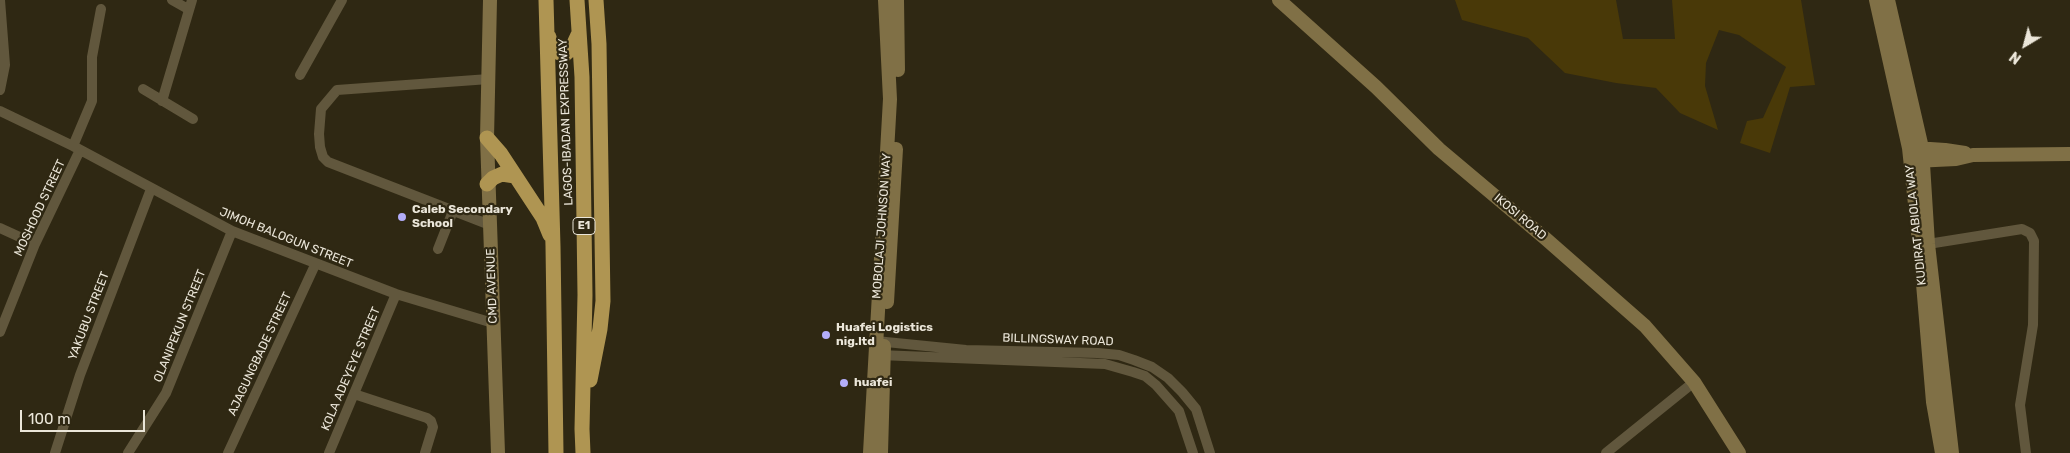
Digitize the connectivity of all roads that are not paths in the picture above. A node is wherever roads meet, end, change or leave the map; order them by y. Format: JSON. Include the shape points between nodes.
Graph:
{"nodes":[{"id":1,"x":0,"y":0,"type":"edge"},
{"id":2,"x":172,"y":0,"type":"edge"},
{"id":3,"x":342,"y":0,"type":"edge"},
{"id":4,"x":490,"y":0,"type":"edge"},
{"id":5,"x":546,"y":0,"type":"edge"},
{"id":6,"x":578,"y":0,"type":"edge"},
{"id":7,"x":596,"y":0,"type":"edge"},
{"id":8,"x":885,"y":0,"type":"edge"},
{"id":9,"x":897,"y":0,"type":"edge"},
{"id":10,"x":1279,"y":0,"type":"edge"},
{"id":11,"x":1876,"y":0,"type":"edge"},
{"id":12,"x":1888,"y":0,"type":"edge"},
{"id":13,"x":190,"y":5,"type":"edge"},
{"id":14,"x":101,"y":9,"type":"dead end"},
{"id":15,"x":546,"y":23,"type":"junction"},
{"id":16,"x":578,"y":35,"type":"junction"},
{"id":17,"x":300,"y":75,"type":"dead end"},
{"id":18,"x":489,"y":80,"type":"junction"},
{"id":19,"x":143,"y":89,"type":"dead end"},
{"id":20,"x":0,"y":90,"type":"edge"},
{"id":21,"x":162,"y":101,"type":"junction"},
{"id":22,"x":0,"y":111,"type":"edge"},
{"id":23,"x":193,"y":119,"type":"dead end"},
{"id":24,"x":487,"y":138,"type":"junction"},
{"id":25,"x":76,"y":148,"type":"junction"},
{"id":26,"x":1916,"y":154,"type":"junction"},
{"id":27,"x":2067,"y":155,"type":"edge"},
{"id":28,"x":515,"y":176,"type":"junction"},
{"id":29,"x":488,"y":184,"type":"junction"},
{"id":30,"x":151,"y":189,"type":"junction"},
{"id":31,"x":453,"y":211,"type":"junction"},
{"id":32,"x":490,"y":225,"type":"junction"},
{"id":33,"x":0,"y":228,"type":"edge"},
{"id":34,"x":232,"y":231,"type":"junction"},
{"id":35,"x":36,"y":244,"type":"junction"},
{"id":36,"x":1928,"y":244,"type":"junction"},
{"id":37,"x":553,"y":246,"type":"junction"},
{"id":38,"x":438,"y":249,"type":"dead end"},
{"id":39,"x":315,"y":265,"type":"junction"},
{"id":40,"x":396,"y":294,"type":"junction"},
{"id":41,"x":493,"y":323,"type":"junction"},
{"id":42,"x":0,"y":332,"type":"edge"},
{"id":43,"x":879,"y":348,"type":"junction"},
{"id":44,"x":1694,"y":382,"type":"junction"},
{"id":45,"x":354,"y":394,"type":"junction"},
{"id":46,"x":583,"y":401,"type":"junction"},
{"id":47,"x":555,"y":410,"type":"junction"},
{"id":48,"x":55,"y":453,"type":"edge"},
{"id":49,"x":128,"y":453,"type":"edge"},
{"id":50,"x":228,"y":453,"type":"edge"},
{"id":51,"x":329,"y":453,"type":"edge"},
{"id":52,"x":425,"y":453,"type":"edge"},
{"id":53,"x":498,"y":453,"type":"edge"},
{"id":54,"x":556,"y":453,"type":"edge"},
{"id":55,"x":583,"y":453,"type":"edge"},
{"id":56,"x":870,"y":453,"type":"edge"},
{"id":57,"x":881,"y":453,"type":"edge"},
{"id":58,"x":1193,"y":453,"type":"edge"},
{"id":59,"x":1210,"y":453,"type":"edge"},
{"id":60,"x":1606,"y":453,"type":"edge"},
{"id":61,"x":1738,"y":453,"type":"edge"},
{"id":62,"x":1942,"y":453,"type":"edge"},
{"id":63,"x":1952,"y":453,"type":"edge"},
{"id":64,"x":2026,"y":453,"type":"edge"}],
"edges":[{"from":1,"to":20,"type":"street","via":[[5,65]]},
{"from":2,"to":13,"type":"street"},
{"from":3,"to":17,"type":"street"},
{"from":4,"to":18,"type":"street","name":"CMD AVENUE"},
{"from":5,"to":15,"type":"highway","name":"LAGOS-IBADAN EXPRESSWAY"},
{"from":6,"to":16,"type":"highway","name":"LAGOS-IBADAN EXPRESSWAY","number":"E1"},
{"from":7,"to":46,"type":"highway","via":[[603,301],[593,366]]},
{"from":8,"to":43,"type":"street","name":"MOBOLAJI JOHNSON WAY","via":[[890,99]]},
{"from":9,"to":43,"type":"street","name":"MOBOLAJI JOHNSON WAY","via":[[899,93]]},
{"from":10,"to":44,"type":"street","name":"IKOSI ROAD","via":[[1439,149],[1645,326]]},
{"from":11,"to":26,"type":"street","name":"KUDIRAT ABIOLA WAY"},
{"from":12,"to":26,"type":"street","name":"KUDIRAT ABIOLA WAY"},
{"from":13,"to":21,"type":"street"},
{"from":14,"to":25,"type":"street","name":"MOSHOOD STREET","via":[[92,57],[92,101]]},
{"from":15,"to":16,"type":"highway","via":[[550,46],[560,54],[569,52]]},
{"from":15,"to":37,"type":"highway","name":"LAGOS-IBADAN EXPRESSWAY"},
{"from":16,"to":46,"type":"highway","name":"LAGOS-IBADAN EXPRESSWAY","number":"E1","via":[[582,77],[585,294]]},
{"from":18,"to":24,"type":"street","name":"CMD AVENUE"},
{"from":18,"to":31,"type":"street","via":[[337,90],[321,109],[320,147],[328,162]]},
{"from":19,"to":21,"type":"street"},
{"from":21,"to":23,"type":"street"},
{"from":22,"to":25,"type":"street","name":"JIMOH BALOGUN STREET"},
{"from":24,"to":28,"type":"highway","via":[[502,154]]},
{"from":24,"to":29,"type":"street","name":"CMD AVENUE"},
{"from":25,"to":30,"type":"street","name":"JIMOH BALOGUN STREET"},
{"from":25,"to":35,"type":"street","name":"MOSHOOD STREET"},
{"from":26,"to":27,"type":"street","via":[[1956,159],[1973,155]]},
{"from":26,"to":36,"type":"street","name":"KUDIRAT ABIOLA WAY"},
{"from":26,"to":62,"type":"street","name":"KUDIRAT ABIOLA WAY","via":[[1933,402]]},
{"from":28,"to":29,"type":"highway","via":[[502,174],[492,178]]},
{"from":28,"to":37,"type":"highway","via":[[543,218]]},
{"from":29,"to":32,"type":"street","name":"CMD AVENUE"},
{"from":30,"to":34,"type":"street","name":"JIMOH BALOGUN STREET"},
{"from":30,"to":48,"type":"street","name":"YAKUBU STREET","via":[[80,376]]},
{"from":31,"to":32,"type":"street"},
{"from":31,"to":38,"type":"street"},
{"from":32,"to":41,"type":"street","name":"CMD AVENUE"},
{"from":33,"to":35,"type":"street"},
{"from":34,"to":39,"type":"street","name":"JIMOH BALOGUN STREET"},
{"from":34,"to":49,"type":"street","name":"OLANIPEKUN STREET","via":[[166,393]]},
{"from":35,"to":42,"type":"street","name":"MOSHOOD STREET"},
{"from":36,"to":63,"type":"street","name":"KUDIRAT ABIOLA WAY"},
{"from":36,"to":64,"type":"street","via":[[2022,229],[2030,233],[2034,241],[2033,325],[2020,405]]},
{"from":37,"to":47,"type":"highway","name":"LAGOS-IBADAN EXPRESSWAY"},
{"from":39,"to":40,"type":"street","name":"JIMOH BALOGUN STREET"},
{"from":39,"to":50,"type":"street","name":"AJAGUNGBADE STREET"},
{"from":40,"to":41,"type":"street","name":"JIMOH BALOGUN STREET"},
{"from":40,"to":45,"type":"street","name":"KOLA ADEYEYE STREET"},
{"from":41,"to":53,"type":"street","name":"CMD AVENUE"},
{"from":43,"to":56,"type":"street","name":"MOBOLAJI JOHNSON WAY"},
{"from":43,"to":57,"type":"street","name":"MOBOLAJI JOHNSON WAY"},
{"from":43,"to":58,"type":"street","name":"BILLINGSWAY ROAD","via":[[1105,364],[1145,376],[1179,411]]},
{"from":43,"to":59,"type":"street","name":"BILLINGSWAY ROAD","via":[[1119,355],[1152,367],[1182,392],[1196,410]]},
{"from":44,"to":60,"type":"street"},
{"from":44,"to":61,"type":"street","name":"IKOSI ROAD"},
{"from":45,"to":51,"type":"street","name":"KOLA ADEYEYE STREET"},
{"from":45,"to":52,"type":"street","via":[[431,421],[434,427]]},
{"from":46,"to":47,"type":"highway"},
{"from":46,"to":55,"type":"highway","name":"LAGOS-IBADAN EXPRESSWAY","number":"E1"},
{"from":47,"to":54,"type":"highway","name":"LAGOS-IBADAN EXPRESSWAY"}]}
